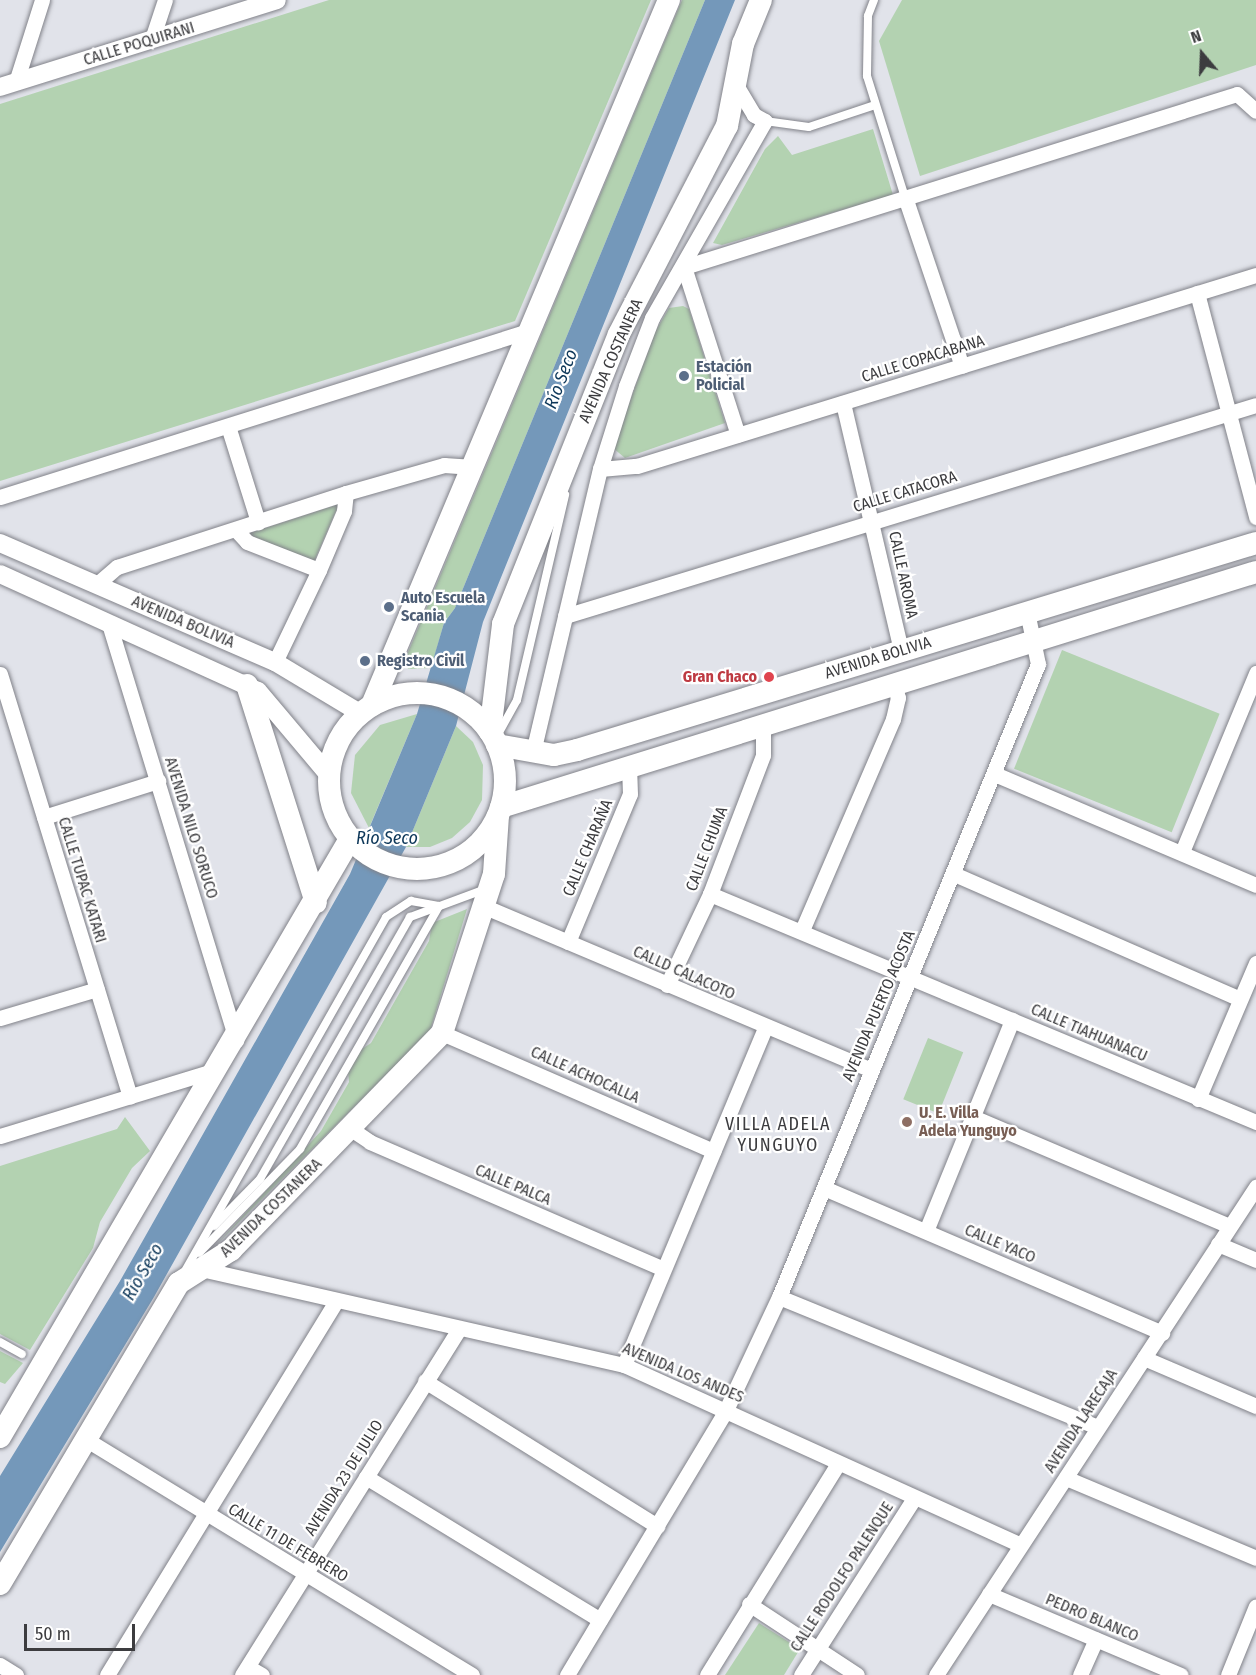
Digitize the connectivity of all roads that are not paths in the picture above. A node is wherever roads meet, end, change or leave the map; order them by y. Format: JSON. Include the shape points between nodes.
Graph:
{"nodes":[{"id":1,"x":42,"y":0,"type":"edge"},
{"id":2,"x":165,"y":0,"type":"edge"},
{"id":3,"x":277,"y":0,"type":"edge"},
{"id":4,"x":669,"y":0,"type":"edge"},
{"id":5,"x":761,"y":0,"type":"edge"},
{"id":6,"x":874,"y":0,"type":"edge"},
{"id":7,"x":152,"y":39,"type":"junction"},
{"id":8,"x":8,"y":85,"type":"edge"},
{"id":9,"x":738,"y":88,"type":"junction"},
{"id":10,"x":875,"y":105,"type":"junction"},
{"id":11,"x":1256,"y":111,"type":"edge"},
{"id":12,"x":765,"y":121,"type":"junction"},
{"id":13,"x":905,"y":197,"type":"junction"},
{"id":14,"x":684,"y":267,"type":"junction"},
{"id":15,"x":1256,"y":275,"type":"edge"},
{"id":16,"x":1197,"y":293,"type":"junction"},
{"id":17,"x":528,"y":331,"type":"junction"},
{"id":18,"x":962,"y":366,"type":"junction"},
{"id":19,"x":843,"y":403,"type":"junction"},
{"id":20,"x":1256,"y":405,"type":"edge"},
{"id":21,"x":1229,"y":414,"type":"junction"},
{"id":22,"x":228,"y":426,"type":"junction"},
{"id":23,"x":581,"y":430,"type":"junction"},
{"id":24,"x":738,"y":435,"type":"junction"},
{"id":25,"x":472,"y":467,"type":"junction"},
{"id":26,"x":600,"y":469,"type":"junction"},
{"id":27,"x":346,"y":493,"type":"junction"},
{"id":28,"x":0,"y":497,"type":"edge"},
{"id":29,"x":1256,"y":517,"type":"edge"},
{"id":30,"x":873,"y":520,"type":"junction"},
{"id":31,"x":258,"y":522,"type":"junction"},
{"id":32,"x":236,"y":530,"type":"junction"},
{"id":33,"x":0,"y":543,"type":"edge"},
{"id":34,"x":1256,"y":543,"type":"edge"},
{"id":35,"x":319,"y":570,"type":"junction"},
{"id":36,"x":1256,"y":572,"type":"edge"},
{"id":37,"x":0,"y":574,"type":"edge"},
{"id":38,"x":96,"y":585,"type":"junction"},
{"id":39,"x":1027,"y":612,"type":"junction"},
{"id":40,"x":565,"y":616,"type":"junction"},
{"id":41,"x":110,"y":627,"type":"junction"},
{"id":42,"x":1036,"y":639,"type":"junction"},
{"id":43,"x":901,"y":651,"type":"junction"},
{"id":44,"x":275,"y":662,"type":"junction"},
{"id":45,"x":1256,"y":673,"type":"edge"},
{"id":46,"x":0,"y":674,"type":"edge"},
{"id":47,"x":894,"y":683,"type":"junction"},
{"id":48,"x":247,"y":685,"type":"junction"},
{"id":49,"x":373,"y":706,"type":"junction"},
{"id":50,"x":764,"y":722,"type":"junction"},
{"id":51,"x":491,"y":734,"type":"junction"},
{"id":52,"x":533,"y":752,"type":"junction"},
{"id":53,"x":629,"y":766,"type":"junction"},
{"id":54,"x":328,"y":774,"type":"junction"},
{"id":55,"x":997,"y":775,"type":"junction"},
{"id":56,"x":158,"y":781,"type":"junction"},
{"id":57,"x":499,"y":812,"type":"junction"},
{"id":58,"x":44,"y":817,"type":"junction"},
{"id":59,"x":355,"y":844,"type":"junction"},
{"id":60,"x":1182,"y":852,"type":"junction"},
{"id":61,"x":954,"y":874,"type":"junction"},
{"id":62,"x":1256,"y":885,"type":"edge"},
{"id":63,"x":710,"y":894,"type":"junction"},
{"id":64,"x":487,"y":895,"type":"junction"},
{"id":65,"x":316,"y":902,"type":"junction"},
{"id":66,"x":439,"y":906,"type":"junction"},
{"id":67,"x":803,"y":928,"type":"junction"},
{"id":68,"x":568,"y":942,"type":"junction"},
{"id":69,"x":1256,"y":963,"type":"edge"},
{"id":70,"x":910,"y":976,"type":"junction"},
{"id":71,"x":667,"y":985,"type":"junction"},
{"id":72,"x":97,"y":989,"type":"junction"},
{"id":73,"x":1240,"y":999,"type":"junction"},
{"id":74,"x":0,"y":1018,"type":"edge"},
{"id":75,"x":1012,"y":1020,"type":"junction"},
{"id":76,"x":765,"y":1028,"type":"junction"},
{"id":77,"x":442,"y":1032,"type":"junction"},
{"id":78,"x":236,"y":1040,"type":"junction"},
{"id":79,"x":219,"y":1070,"type":"junction"},
{"id":80,"x":872,"y":1070,"type":"junction"},
{"id":81,"x":130,"y":1096,"type":"junction"},
{"id":82,"x":1198,"y":1099,"type":"junction"},
{"id":83,"x":975,"y":1118,"type":"junction"},
{"id":84,"x":1256,"y":1122,"type":"edge"},
{"id":85,"x":351,"y":1129,"type":"junction"},
{"id":86,"x":0,"y":1136,"type":"edge"},
{"id":87,"x":713,"y":1151,"type":"junction"},
{"id":88,"x":1256,"y":1187,"type":"edge"},
{"id":89,"x":824,"y":1188,"type":"junction"},
{"id":90,"x":1229,"y":1226,"type":"junction"},
{"id":91,"x":926,"y":1231,"type":"junction"},
{"id":92,"x":207,"y":1234,"type":"junction"},
{"id":93,"x":1218,"y":1244,"type":"junction"},
{"id":94,"x":1256,"y":1260,"type":"edge"},
{"id":95,"x":198,"y":1265,"type":"junction"},
{"id":96,"x":663,"y":1269,"type":"junction"},
{"id":97,"x":779,"y":1297,"type":"junction"},
{"id":98,"x":336,"y":1302,"type":"junction"},
{"id":99,"x":458,"y":1331,"type":"junction"},
{"id":100,"x":1162,"y":1333,"type":"junction"},
{"id":101,"x":0,"y":1342,"type":"edge"},
{"id":102,"x":22,"y":1354,"type":"dead end"},
{"id":103,"x":1144,"y":1358,"type":"junction"},
{"id":104,"x":624,"y":1365,"type":"junction"},
{"id":105,"x":425,"y":1381,"type":"junction"},
{"id":106,"x":1256,"y":1406,"type":"edge"},
{"id":107,"x":726,"y":1410,"type":"junction"},
{"id":108,"x":1098,"y":1427,"type":"junction"},
{"id":109,"x":0,"y":1437,"type":"edge"},
{"id":110,"x":87,"y":1440,"type":"junction"},
{"id":111,"x":837,"y":1465,"type":"junction"},
{"id":112,"x":366,"y":1477,"type":"junction"},
{"id":113,"x":1066,"y":1478,"type":"junction"},
{"id":114,"x":914,"y":1498,"type":"junction"},
{"id":115,"x":206,"y":1515,"type":"junction"},
{"id":116,"x":657,"y":1526,"type":"junction"},
{"id":117,"x":1020,"y":1545,"type":"junction"},
{"id":118,"x":1256,"y":1558,"type":"edge"},
{"id":119,"x":305,"y":1574,"type":"junction"},
{"id":120,"x":0,"y":1584,"type":"edge"},
{"id":121,"x":989,"y":1594,"type":"junction"},
{"id":122,"x":749,"y":1604,"type":"junction"},
{"id":123,"x":1256,"y":1606,"type":"edge"},
{"id":124,"x":600,"y":1620,"type":"junction"},
{"id":125,"x":1096,"y":1639,"type":"junction"},
{"id":126,"x":817,"y":1649,"type":"junction"},
{"id":127,"x":0,"y":1665,"type":"edge"},
{"id":128,"x":245,"y":1671,"type":"edge"},
{"id":129,"x":16,"y":1675,"type":"edge"},
{"id":130,"x":107,"y":1675,"type":"edge"},
{"id":131,"x":262,"y":1675,"type":"edge"},
{"id":132,"x":472,"y":1675,"type":"edge"},
{"id":133,"x":567,"y":1675,"type":"edge"},
{"id":134,"x":707,"y":1675,"type":"edge"},
{"id":135,"x":801,"y":1675,"type":"edge"},
{"id":136,"x":857,"y":1675,"type":"edge"},
{"id":137,"x":936,"y":1675,"type":"edge"},
{"id":138,"x":1080,"y":1675,"type":"edge"},
{"id":139,"x":1181,"y":1675,"type":"edge"},
{"id":140,"x":1228,"y":1675,"type":"edge"}],
"edges":[{"from":1,"to":8,"type":"street"},
{"from":2,"to":7,"type":"street"},
{"from":3,"to":7,"type":"street","name":"CALLE POQUIRANI"},
{"from":4,"to":17,"type":"main road"},
{"from":5,"to":9,"type":"main road","name":"AVENIDA COSTANERA","via":[[743,44]]},
{"from":6,"to":10,"type":"lane","via":[[864,52]]},
{"from":7,"to":8,"type":"street","name":"CALLE POQUIRANI"},
{"from":9,"to":12,"type":"street","via":[[754,116]]},
{"from":9,"to":23,"type":"main road","name":"AVENIDA COSTANERA","via":[[728,126],[619,334]]},
{"from":10,"to":12,"type":"lane","via":[[809,127]]},
{"from":10,"to":13,"type":"lane"},
{"from":11,"to":13,"type":"street","via":[[1237,94]]},
{"from":12,"to":14,"type":"street"},
{"from":13,"to":14,"type":"street"},
{"from":13,"to":18,"type":"street"},
{"from":14,"to":24,"type":"street"},
{"from":14,"to":26,"type":"street","via":[[652,318]]},
{"from":15,"to":16,"type":"street","name":"CALLE COPACABANA"},
{"from":16,"to":18,"type":"street","name":"CALLE COPACABANA"},
{"from":16,"to":21,"type":"street"},
{"from":17,"to":22,"type":"street"},
{"from":17,"to":25,"type":"main road"},
{"from":18,"to":19,"type":"street","name":"CALLE COPACABANA"},
{"from":19,"to":24,"type":"street","name":"CALLE COPACABANA"},
{"from":19,"to":30,"type":"street","name":"CALLE AROMA"},
{"from":20,"to":21,"type":"street","name":"CALLE CATACORA"},
{"from":21,"to":29,"type":"street"},
{"from":21,"to":30,"type":"street","name":"CALLE CATACORA"},
{"from":22,"to":28,"type":"street"},
{"from":22,"to":31,"type":"street"},
{"from":23,"to":51,"type":"main road","name":"AVENIDA COSTANERA","via":[[503,624]]},
{"from":23,"to":51,"type":"lane","via":[[517,700]]},
{"from":24,"to":26,"type":"street","name":"CALLE COPACABANA","via":[[628,468]]},
{"from":25,"to":27,"type":"street","via":[[444,465]]},
{"from":25,"to":49,"type":"main road"},
{"from":26,"to":40,"type":"street"},
{"from":27,"to":31,"type":"street"},
{"from":27,"to":35,"type":"street","via":[[344,512]]},
{"from":30,"to":40,"type":"street","name":"CALLE CATACORA"},
{"from":30,"to":43,"type":"street","name":"CALLE AROMA"},
{"from":31,"to":32,"type":"street"},
{"from":32,"to":35,"type":"street","via":[[247,543]]},
{"from":32,"to":38,"type":"street","via":[[117,567]]},
{"from":33,"to":38,"type":"street","name":"AVENIDA BOLIVIA"},
{"from":34,"to":39,"type":"main road","name":"AVENIDA BOLIVIA"},
{"from":35,"to":44,"type":"street"},
{"from":36,"to":42,"type":"main road","name":"AVENIDA BOLIVIA"},
{"from":37,"to":41,"type":"street","name":"AVENIDA BOLIVIA"},
{"from":38,"to":44,"type":"street","name":"AVENIDA BOLIVIA"},
{"from":39,"to":42,"type":"street","name":"AVENIDA PUERTO ACOSTA"},
{"from":39,"to":43,"type":"main road","name":"AVENIDA BOLIVIA"},
{"from":40,"to":52,"type":"street"},
{"from":41,"to":48,"type":"street","name":"AVENIDA BOLIVIA"},
{"from":41,"to":56,"type":"street","name":"AVENIDA NILO SORUCO"},
{"from":42,"to":47,"type":"main road","name":"AVENIDA BOLIVIA"},
{"from":42,"to":55,"type":"street","name":"AVENIDA PUERTO ACOSTA","via":[[1038,664]]},
{"from":43,"to":52,"type":"main road","name":"AVENIDA BOLIVIA","via":[[577,750]]},
{"from":44,"to":49,"type":"street","name":"AVENIDA BOLIVIA"},
{"from":45,"to":60,"type":"street"},
{"from":46,"to":58,"type":"street","name":"CALLE TUPAC KATARI"},
{"from":47,"to":50,"type":"main road","name":"AVENIDA BOLIVIA"},
{"from":47,"to":67,"type":"street","via":[[898,698],[893,719]]},
{"from":48,"to":54,"type":"street","name":"AVENIDA BOLIVIA","via":[[277,707]]},
{"from":48,"to":65,"type":"main road"},
{"from":49,"to":51,"type":"main road","via":[[429,694],[457,703]]},
{"from":49,"to":54,"type":"main road","via":[[342,734]]},
{"from":50,"to":53,"type":"main road","name":"AVENIDA BOLIVIA"},
{"from":50,"to":63,"type":"street","name":"CALLE CHUMA","via":[[763,755]]},
{"from":51,"to":52,"type":"main road","name":"AVENIDA BOLIVIA"},
{"from":51,"to":57,"type":"main road","via":[[505,773]]},
{"from":53,"to":57,"type":"main road","name":"AVENIDA BOLIVIA"},
{"from":53,"to":68,"type":"street","name":"CALLE CHARAÑA","via":[[630,794]]},
{"from":54,"to":59,"type":"main road","via":[[330,802]]},
{"from":55,"to":60,"type":"street"},
{"from":55,"to":61,"type":"street","name":"AVENIDA PUERTO ACOSTA"},
{"from":56,"to":58,"type":"street"},
{"from":56,"to":78,"type":"street","name":"AVENIDA NILO SORUCO"},
{"from":57,"to":59,"type":"main road","via":[[470,851],[444,865],[415,869],[386,864]]},
{"from":57,"to":64,"type":"main road","name":"AVENIDA COSTANERA"},
{"from":58,"to":72,"type":"street","name":"CALLE TUPAC KATARI"},
{"from":59,"to":65,"type":"main road"},
{"from":60,"to":62,"type":"street"},
{"from":61,"to":70,"type":"street","name":"AVENIDA PUERTO ACOSTA"},
{"from":61,"to":73,"type":"street"},
{"from":63,"to":67,"type":"street","name":"CALLE TIAHUANACU"},
{"from":63,"to":71,"type":"street","name":"CALLE CHUMA"},
{"from":64,"to":66,"type":"lane"},
{"from":64,"to":68,"type":"street","name":"CALLD CALACOTO"},
{"from":64,"to":77,"type":"main road","name":"AVENIDA COSTANERA"},
{"from":65,"to":78,"type":"main road"},
{"from":66,"to":92,"type":"lane","via":[[410,917],[260,1179]]},
{"from":66,"to":92,"type":"lane","via":[[411,901],[386,917]]},
{"from":66,"to":95,"type":"lane","via":[[300,1149]]},
{"from":67,"to":70,"type":"street","name":"CALLE TIAHUANACU"},
{"from":68,"to":71,"type":"street","name":"CALLD CALACOTO"},
{"from":69,"to":73,"type":"street"},
{"from":70,"to":75,"type":"street","name":"CALLE TIAHUANACU"},
{"from":70,"to":80,"type":"street","name":"AVENIDA PUERTO ACOSTA"},
{"from":71,"to":76,"type":"street","name":"CALLD CALACOTO"},
{"from":72,"to":74,"type":"street"},
{"from":72,"to":81,"type":"street","name":"CALLE TUPAC KATARI"},
{"from":73,"to":82,"type":"street"},
{"from":75,"to":82,"type":"street","name":"CALLE TIAHUANACU"},
{"from":75,"to":83,"type":"street"},
{"from":76,"to":80,"type":"street","name":"CALLD CALACOTO"},
{"from":76,"to":87,"type":"street"},
{"from":77,"to":85,"type":"main road","name":"AVENIDA COSTANERA"},
{"from":77,"to":87,"type":"street","name":"CALLE ACHOCALLA"},
{"from":78,"to":79,"type":"main road"},
{"from":79,"to":81,"type":"street"},
{"from":79,"to":109,"type":"main road"},
{"from":80,"to":89,"type":"street","name":"AVENIDA PUERTO ACOSTA"},
{"from":81,"to":86,"type":"street"},
{"from":82,"to":84,"type":"street","name":"CALLE TIAHUANACU"},
{"from":83,"to":90,"type":"street"},
{"from":83,"to":91,"type":"street"},
{"from":85,"to":95,"type":"main road","name":"AVENIDA COSTANERA"},
{"from":85,"to":96,"type":"street","name":"CALLE PALCA","via":[[370,1142]]},
{"from":87,"to":96,"type":"street"},
{"from":88,"to":90,"type":"street","name":"AVENIDA LARECAJA"},
{"from":89,"to":91,"type":"street","name":"CALLE YACO"},
{"from":89,"to":97,"type":"street","name":"AVENIDA PUERTO ACOSTA"},
{"from":90,"to":93,"type":"street","name":"AVENIDA LARECAJA"},
{"from":91,"to":100,"type":"street","name":"CALLE YACO"},
{"from":92,"to":95,"type":"lane"},
{"from":93,"to":94,"type":"street"},
{"from":93,"to":100,"type":"street","name":"AVENIDA LARECAJA"},
{"from":95,"to":98,"type":"street","name":"AVENIDA LOS ANDES"},
{"from":95,"to":110,"type":"main road","name":"AVENIDA COSTANERA","via":[[179,1283]]},
{"from":96,"to":104,"type":"street"},
{"from":97,"to":107,"type":"street","name":"AVENIDA PUERTO ACOSTA"},
{"from":97,"to":108,"type":"street"},
{"from":98,"to":99,"type":"street","name":"AVENIDA LOS ANDES"},
{"from":98,"to":115,"type":"street"},
{"from":99,"to":104,"type":"street","name":"AVENIDA LOS ANDES"},
{"from":99,"to":105,"type":"street","name":"AVENIDA 23 DE JULIO"},
{"from":100,"to":103,"type":"street","name":"AVENIDA LARECAJA"},
{"from":101,"to":102,"type":"lane"},
{"from":103,"to":106,"type":"street"},
{"from":103,"to":108,"type":"street","name":"AVENIDA LARECAJA"},
{"from":104,"to":107,"type":"street","name":"AVENIDA LOS ANDES"},
{"from":105,"to":112,"type":"street","name":"AVENIDA 23 DE JULIO"},
{"from":105,"to":116,"type":"street"},
{"from":107,"to":111,"type":"street","name":"AVENIDA LOS ANDES"},
{"from":107,"to":116,"type":"street","name":"AVENIDA PUERTO ACOSTA"},
{"from":108,"to":113,"type":"street","name":"AVENIDA LARECAJA"},
{"from":110,"to":115,"type":"street","name":"CALLE 11 DE FEBRERO"},
{"from":110,"to":120,"type":"main road","name":"AVENIDA COSTANERA"},
{"from":111,"to":114,"type":"street","name":"AVENIDA LOS ANDES"},
{"from":111,"to":122,"type":"street"},
{"from":112,"to":119,"type":"street","name":"AVENIDA 23 DE JULIO"},
{"from":112,"to":124,"type":"street"},
{"from":113,"to":117,"type":"street","name":"AVENIDA LARECAJA"},
{"from":113,"to":118,"type":"street"},
{"from":114,"to":117,"type":"street","name":"AVENIDA LOS ANDES"},
{"from":114,"to":126,"type":"street","name":"CALLE RODOLFO PALENQUE"},
{"from":115,"to":119,"type":"street","name":"CALLE 11 DE FEBRERO"},
{"from":115,"to":130,"type":"street"},
{"from":116,"to":124,"type":"street","name":"AVENIDA PUERTO ACOSTA"},
{"from":117,"to":121,"type":"street","name":"AVENIDA LARECAJA"},
{"from":119,"to":128,"type":"street","name":"AVENIDA 23 DE JULIO"},
{"from":119,"to":132,"type":"street","name":"CALLE 11 DE FEBRERO"},
{"from":121,"to":125,"type":"street","name":"PEDRO BLANCO"},
{"from":121,"to":137,"type":"street","name":"AVENIDA LARECAJA"},
{"from":122,"to":126,"type":"street"},
{"from":122,"to":134,"type":"street"},
{"from":123,"to":140,"type":"street"},
{"from":124,"to":133,"type":"street","name":"AVENIDA PUERTO ACOSTA"},
{"from":125,"to":138,"type":"street"},
{"from":125,"to":139,"type":"street","name":"PEDRO BLANCO"},
{"from":126,"to":135,"type":"street","name":"CALLE RODOLFO PALENQUE"},
{"from":126,"to":136,"type":"street"},
{"from":127,"to":129,"type":"street"},
{"from":128,"to":131,"type":"street"}]}
